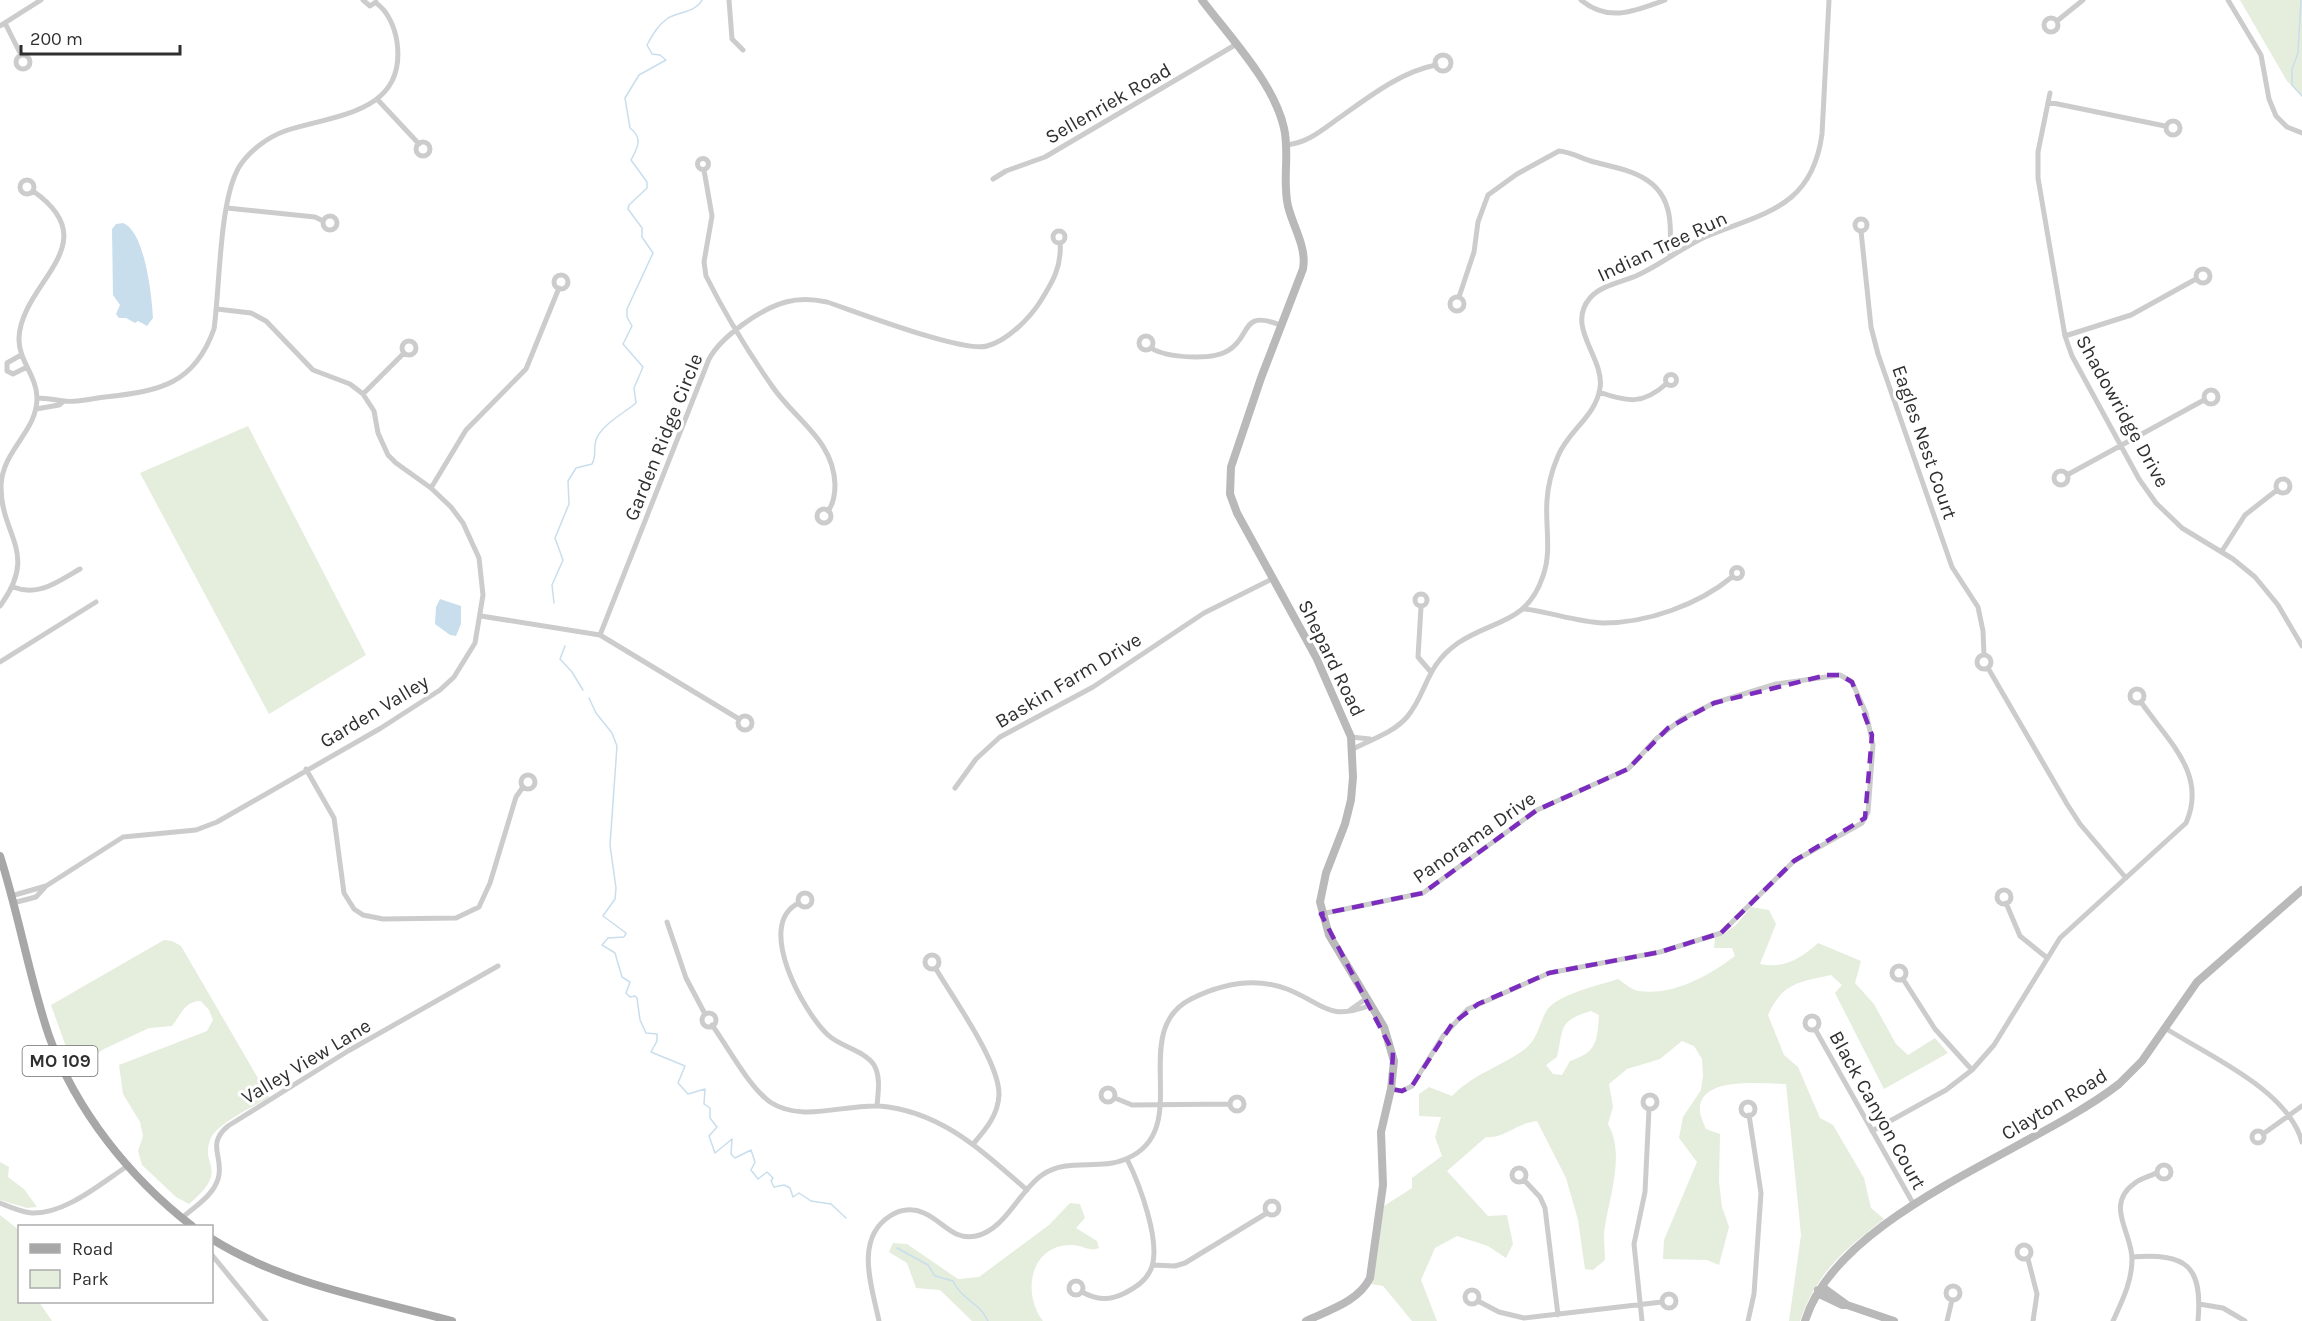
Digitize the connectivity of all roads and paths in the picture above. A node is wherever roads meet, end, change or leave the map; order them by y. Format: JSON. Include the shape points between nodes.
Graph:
{"nodes":[{"id":1,"x":41,"y":0,"type":"edge"},
{"id":2,"x":363,"y":0,"type":"edge"},
{"id":3,"x":729,"y":0,"type":"edge"},
{"id":4,"x":1202,"y":0,"type":"edge"},
{"id":5,"x":1581,"y":0,"type":"edge"},
{"id":6,"x":1665,"y":0,"type":"edge"},
{"id":7,"x":1829,"y":0,"type":"edge"},
{"id":8,"x":2083,"y":0,"type":"edge"},
{"id":9,"x":2228,"y":0,"type":"edge"},
{"id":10,"x":376,"y":1,"type":"edge"},
{"id":11,"x":2057,"y":21,"type":"dead end"},
{"id":12,"x":2,"y":25,"type":"edge"},
{"id":13,"x":1235,"y":45,"type":"junction"},
{"id":14,"x":743,"y":50,"type":"dead end"},
{"id":15,"x":21,"y":55,"type":"dead end"},
{"id":16,"x":1436,"y":65,"type":"dead end"},
{"id":17,"x":2050,"y":93,"type":"dead end"},
{"id":18,"x":377,"y":99,"type":"junction"},
{"id":19,"x":2048,"y":102,"type":"junction"},
{"id":20,"x":2165,"y":126,"type":"dead end"},
{"id":21,"x":2302,"y":132,"type":"edge"},
{"id":22,"x":419,"y":144,"type":"dead end"},
{"id":23,"x":1286,"y":145,"type":"junction"},
{"id":24,"x":704,"y":170,"type":"dead end"},
{"id":25,"x":993,"y":179,"type":"dead end"},
{"id":26,"x":33,"y":191,"type":"dead end"},
{"id":27,"x":226,"y":208,"type":"junction"},
{"id":28,"x":323,"y":221,"type":"dead end"},
{"id":29,"x":1861,"y":231,"type":"dead end"},
{"id":30,"x":1060,"y":243,"type":"dead end"},
{"id":31,"x":1670,"y":256,"type":"junction"},
{"id":32,"x":2196,"y":279,"type":"dead end"},
{"id":33,"x":559,"y":288,"type":"dead end"},
{"id":34,"x":1460,"y":297,"type":"dead end"},
{"id":35,"x":217,"y":309,"type":"junction"},
{"id":36,"x":1280,"y":325,"type":"junction"},
{"id":37,"x":737,"y":329,"type":"junction"},
{"id":38,"x":2065,"y":336,"type":"junction"},
{"id":39,"x":1151,"y":348,"type":"dead end"},
{"id":40,"x":404,"y":353,"type":"dead end"},
{"id":41,"x":21,"y":355,"type":"junction"},
{"id":42,"x":27,"y":367,"type":"junction"},
{"id":43,"x":1666,"y":384,"type":"dead end"},
{"id":44,"x":1599,"y":392,"type":"junction"},
{"id":45,"x":363,"y":394,"type":"junction"},
{"id":46,"x":37,"y":398,"type":"junction"},
{"id":47,"x":2204,"y":400,"type":"dead end"},
{"id":48,"x":64,"y":401,"type":"junction"},
{"id":49,"x":36,"y":409,"type":"junction"},
{"id":50,"x":2121,"y":446,"type":"junction"},
{"id":51,"x":3,"y":461,"type":"edge"},
{"id":52,"x":2067,"y":475,"type":"dead end"},
{"id":53,"x":431,"y":488,"type":"junction"},
{"id":54,"x":2277,"y":490,"type":"dead end"},
{"id":55,"x":828,"y":511,"type":"dead end"},
{"id":56,"x":2222,"y":551,"type":"junction"},
{"id":57,"x":80,"y":569,"type":"dead end"},
{"id":58,"x":1732,"y":577,"type":"dead end"},
{"id":59,"x":1274,"y":579,"type":"junction"},
{"id":60,"x":13,"y":587,"type":"junction"},
{"id":61,"x":96,"y":602,"type":"dead end"},
{"id":62,"x":0,"y":606,"type":"edge"},
{"id":63,"x":1421,"y":607,"type":"dead end"},
{"id":64,"x":1525,"y":609,"type":"junction"},
{"id":65,"x":481,"y":616,"type":"junction"},
{"id":66,"x":600,"y":634,"type":"junction"},
{"id":67,"x":2302,"y":646,"type":"edge"},
{"id":68,"x":1984,"y":655,"type":"junction"},
{"id":69,"x":0,"y":662,"type":"edge"},
{"id":70,"x":1988,"y":668,"type":"junction"},
{"id":71,"x":1430,"y":671,"type":"junction"},
{"id":72,"x":2141,"y":702,"type":"dead end"},
{"id":73,"x":739,"y":719,"type":"dead end"},
{"id":74,"x":1352,"y":737,"type":"junction"},
{"id":75,"x":1372,"y":739,"type":"junction"},
{"id":76,"x":1353,"y":749,"type":"junction"},
{"id":77,"x":306,"y":769,"type":"junction"},
{"id":78,"x":523,"y":787,"type":"dead end"},
{"id":79,"x":955,"y":788,"type":"dead end"},
{"id":80,"x":0,"y":856,"type":"edge"},
{"id":81,"x":2126,"y":878,"type":"junction"},
{"id":82,"x":2302,"y":890,"type":"edge"},
{"id":83,"x":12,"y":899,"type":"junction"},
{"id":84,"x":799,"y":903,"type":"dead end"},
{"id":85,"x":2006,"y":903,"type":"dead end"},
{"id":86,"x":1321,"y":914,"type":"junction"},
{"id":87,"x":667,"y":922,"type":"dead end"},
{"id":88,"x":2046,"y":957,"type":"junction"},
{"id":89,"x":498,"y":966,"type":"dead end"},
{"id":90,"x":936,"y":969,"type":"dead end"},
{"id":91,"x":1904,"y":979,"type":"dead end"},
{"id":92,"x":1369,"y":1001,"type":"junction"},
{"id":93,"x":705,"y":1014,"type":"junction"},
{"id":94,"x":712,"y":1025,"type":"junction"},
{"id":95,"x":2165,"y":1028,"type":"junction"},
{"id":96,"x":1815,"y":1029,"type":"dead end"},
{"id":97,"x":1972,"y":1070,"type":"junction"},
{"id":98,"x":1391,"y":1089,"type":"junction"},
{"id":99,"x":1114,"y":1098,"type":"dead end"},
{"id":100,"x":1230,"y":1104,"type":"dead end"},
{"id":101,"x":1161,"y":1105,"type":"junction"},
{"id":102,"x":877,"y":1106,"type":"junction"},
{"id":103,"x":2302,"y":1106,"type":"edge"},
{"id":104,"x":1649,"y":1109,"type":"dead end"},
{"id":105,"x":2290,"y":1114,"type":"junction"},
{"id":106,"x":1749,"y":1115,"type":"dead end"},
{"id":107,"x":1872,"y":1131,"type":"junction"},
{"id":108,"x":2263,"y":1134,"type":"dead end"},
{"id":109,"x":2302,"y":1142,"type":"edge"},
{"id":110,"x":974,"y":1143,"type":"junction"},
{"id":111,"x":1127,"y":1159,"type":"junction"},
{"id":112,"x":129,"y":1166,"type":"junction"},
{"id":113,"x":2156,"y":1173,"type":"dead end"},
{"id":114,"x":1524,"y":1180,"type":"dead end"},
{"id":115,"x":1027,"y":1190,"type":"junction"},
{"id":116,"x":0,"y":1203,"type":"edge"},
{"id":117,"x":1914,"y":1205,"type":"junction"},
{"id":118,"x":1267,"y":1213,"type":"dead end"},
{"id":119,"x":182,"y":1218,"type":"junction"},
{"id":120,"x":191,"y":1225,"type":"edge"},
{"id":121,"x":213,"y":1240,"type":"edge"},
{"id":122,"x":213,"y":1256,"type":"edge"},
{"id":123,"x":2132,"y":1257,"type":"junction"},
{"id":124,"x":2028,"y":1259,"type":"dead end"},
{"id":125,"x":1153,"y":1264,"type":"junction"},
{"id":126,"x":1820,"y":1290,"type":"junction"},
{"id":127,"x":1082,"y":1292,"type":"dead end"},
{"id":128,"x":1952,"y":1300,"type":"dead end"},
{"id":129,"x":1478,"y":1301,"type":"dead end"},
{"id":130,"x":1662,"y":1302,"type":"dead end"},
{"id":131,"x":2199,"y":1304,"type":"junction"},
{"id":132,"x":1640,"y":1305,"type":"junction"},
{"id":133,"x":1558,"y":1315,"type":"junction"},
{"id":134,"x":266,"y":1321,"type":"edge"},
{"id":135,"x":452,"y":1321,"type":"edge"},
{"id":136,"x":879,"y":1321,"type":"edge"},
{"id":137,"x":1305,"y":1321,"type":"edge"},
{"id":138,"x":1642,"y":1321,"type":"edge"},
{"id":139,"x":1748,"y":1321,"type":"edge"},
{"id":140,"x":1805,"y":1321,"type":"edge"},
{"id":141,"x":1894,"y":1321,"type":"edge"},
{"id":142,"x":1947,"y":1321,"type":"edge"},
{"id":143,"x":2033,"y":1321,"type":"edge"},
{"id":144,"x":2113,"y":1321,"type":"edge"},
{"id":145,"x":2198,"y":1321,"type":"edge"},
{"id":146,"x":2245,"y":1321,"type":"edge"}],
"edges":[{"from":1,"to":12,"type":"street"},
{"from":2,"to":10,"type":"street","via":[[367,6]]},
{"from":3,"to":14,"type":"street","via":[[732,39]]},
{"from":4,"to":13,"type":"street","name":"Shepard Road"},
{"from":5,"to":6,"type":"street","via":[[1604,13],[1617,15]]},
{"from":7,"to":31,"type":"street","name":"Indian Tree Run","via":[[1822,134],[1811,172],[1774,212]]},
{"from":8,"to":11,"type":"street"},
{"from":9,"to":21,"type":"street","via":[[2261,59],[2276,116],[2287,127]]},
{"from":10,"to":18,"type":"street","via":[[387,15],[398,49],[392,77]]},
{"from":12,"to":15,"type":"street"},
{"from":13,"to":23,"type":"street","name":"Shepard Road","via":[[1274,101],[1285,129]]},
{"from":13,"to":25,"type":"street","name":"Sellenriek Road","via":[[1045,157]]},
{"from":16,"to":23,"type":"street","via":[[1408,74],[1302,143]]},
{"from":17,"to":19,"type":"street","name":"Shadowridge Drive"},
{"from":18,"to":22,"type":"street"},
{"from":18,"to":27,"type":"street","via":[[361,111],[285,131],[260,145],[239,167]]},
{"from":19,"to":20,"type":"street"},
{"from":19,"to":38,"type":"street","name":"Shadowridge Drive","via":[[2038,152],[2038,178]]},
{"from":23,"to":36,"type":"street","name":"Shepard Road","via":[[1286,191],[1304,262]]},
{"from":24,"to":37,"type":"street","via":[[712,216],[705,271]]},
{"from":26,"to":41,"type":"street","via":[[53,209],[61,224],[63,245],[56,265],[22,321],[18,341]]},
{"from":27,"to":28,"type":"street"},
{"from":27,"to":35,"type":"street"},
{"from":29,"to":68,"type":"street","name":"Eagles Nest Court","via":[[1877,353],[1952,567],[1978,607]]},
{"from":30,"to":37,"type":"street","name":"Garden Ridge Circle","via":[[1060,266],[1033,312],[1004,338],[987,346],[960,345],[814,300],[782,303]]},
{"from":31,"to":34,"type":"street","via":[[1669,212],[1650,181],[1633,171],[1559,151],[1488,195]]},
{"from":31,"to":44,"type":"street","name":"Indian Tree Run","via":[[1601,289],[1586,304],[1583,331],[1598,368]]},
{"from":32,"to":38,"type":"street","via":[[2131,315]]},
{"from":33,"to":53,"type":"street","via":[[526,369],[466,430]]},
{"from":35,"to":45,"type":"street","via":[[251,314],[267,321],[314,370],[350,384]]},
{"from":35,"to":48,"type":"street","via":[[214,329],[202,356],[174,382],[148,392]]},
{"from":36,"to":39,"type":"street","via":[[1254,321],[1223,353],[1168,355]]},
{"from":36,"to":59,"type":"street","name":"Shepard Road","via":[[1229,481],[1237,513]]},
{"from":37,"to":55,"type":"street","via":[[773,387],[828,453],[835,482],[834,500]]},
{"from":37,"to":66,"type":"street","name":"Garden Ridge Circle","via":[[717,346],[709,359]]},
{"from":38,"to":50,"type":"street","name":"Shadowridge Drive"},
{"from":40,"to":45,"type":"street"},
{"from":41,"to":42,"type":"street"},
{"from":41,"to":42,"type":"street","via":[[7,363],[7,371],[13,374]]},
{"from":42,"to":46,"type":"street"},
{"from":43,"to":44,"type":"street","via":[[1652,395],[1634,400]]},
{"from":44,"to":64,"type":"street","via":[[1590,412],[1565,442],[1553,468],[1547,501],[1547,566]]},
{"from":45,"to":53,"type":"street","name":"Garden Valley","via":[[374,411],[388,455]]},
{"from":46,"to":48,"type":"street"},
{"from":46,"to":49,"type":"street"},
{"from":47,"to":50,"type":"street"},
{"from":48,"to":49,"type":"street"},
{"from":49,"to":51,"type":"street","via":[[27,430]]},
{"from":50,"to":52,"type":"street"},
{"from":50,"to":56,"type":"street","name":"Shadowridge Drive","via":[[2144,487],[2162,509],[2190,533]]},
{"from":51,"to":60,"type":"street","via":[[2,505],[18,559]]},
{"from":53,"to":65,"type":"street","name":"Garden Valley","via":[[451,507],[472,540],[482,578]]},
{"from":54,"to":56,"type":"street","via":[[2245,515]]},
{"from":56,"to":67,"type":"street","name":"Shadowridge Drive","via":[[2262,584]]},
{"from":57,"to":60,"type":"street","via":[[42,590]]},
{"from":58,"to":64,"type":"street","via":[[1685,604],[1631,621],[1601,623]]},
{"from":59,"to":74,"type":"street","name":"Shepard Road"},
{"from":59,"to":79,"type":"street","name":"Baskin Farm Drive","via":[[1204,613],[1087,691],[1000,737],[976,759]]},
{"from":60,"to":62,"type":"street"},
{"from":61,"to":69,"type":"street"},
{"from":63,"to":71,"type":"street","via":[[1418,657]]},
{"from":64,"to":71,"type":"street","via":[[1457,644]]},
{"from":65,"to":66,"type":"street"},
{"from":65,"to":77,"type":"street","name":"Garden Valley","via":[[475,643],[466,660],[440,690]]},
{"from":66,"to":73,"type":"street"},
{"from":68,"to":70,"type":"street","name":"Eagles Nest Court","via":[[1991,661]]},
{"from":68,"to":70,"type":"street","name":"Eagles Nest Court","via":[[1977,663]]},
{"from":70,"to":81,"type":"street","name":"Eagles Nest Court","via":[[2080,824]]},
{"from":71,"to":75,"type":"street","via":[[1409,716],[1387,734]]},
{"from":72,"to":81,"type":"street","via":[[2186,766],[2194,799],[2183,829]]},
{"from":74,"to":75,"type":"street"},
{"from":74,"to":76,"type":"street","name":"Shepard Road"},
{"from":75,"to":76,"type":"street"},
{"from":76,"to":86,"type":"street","name":"Shepard Road","via":[[1351,800],[1326,873]]},
{"from":77,"to":78,"type":"street","via":[[334,818],[348,901],[363,915],[376,919],[456,918],[479,908],[516,797]]},
{"from":77,"to":83,"type":"street","name":"Garden Valley","via":[[207,827],[123,837],[46,886],[36,897]]},
{"from":80,"to":83,"type":"main road","number":"MO 109"},
{"from":81,"to":88,"type":"street","via":[[2076,922]]},
{"from":82,"to":95,"type":"street","name":"Clayton Road","via":[[2197,982]]},
{"from":83,"to":112,"type":"main road","number":"MO 109","via":[[48,1033],[61,1065],[91,1118]]},
{"from":84,"to":102,"type":"street","via":[[784,916],[779,939],[782,951],[805,1004],[819,1025],[840,1044],[872,1062],[878,1075]]},
{"from":85,"to":88,"type":"street","via":[[2020,936]]},
{"from":86,"to":92,"type":"street","name":"Shepard Road","via":[[1329,935]]},
{"from":86,"to":98,"type":"street","name":"Panorama Drive","via":[[1423,893],[1537,810],[1628,769],[1668,728],[1714,703],[1776,684],[1840,675],[1848,678],[1866,712],[1873,745],[1868,812],[1862,823],[1794,861],[1721,933],[1660,951],[1549,973],[1468,1010],[1443,1035],[1412,1086],[1402,1091]]},
{"from":87,"to":93,"type":"street","via":[[686,978]]},
{"from":88,"to":97,"type":"street","via":[[1994,1045]]},
{"from":89,"to":119,"type":"street","name":"Valley View Lane","via":[[346,1052],[228,1126],[217,1139],[219,1172],[214,1187]]},
{"from":90,"to":110,"type":"street","via":[[997,1078],[999,1097],[994,1116]]},
{"from":91,"to":97,"type":"street","via":[[1935,1029]]},
{"from":92,"to":98,"type":"street","name":"Shepard Road","via":[[1393,1052]]},
{"from":92,"to":101,"type":"street","via":[[1355,1011],[1332,1012],[1288,989],[1254,982],[1227,986],[1192,999],[1174,1011],[1162,1032]]},
{"from":93,"to":94,"type":"street","via":[[703,1023]]},
{"from":93,"to":94,"type":"street","via":[[714,1015]]},
{"from":94,"to":102,"type":"street","via":[[756,1086],[779,1106],[813,1111]]},
{"from":95,"to":105,"type":"street","via":[[2264,1090]]},
{"from":95,"to":117,"type":"street","name":"Clayton Road","via":[[2135,1070],[2103,1096]]},
{"from":96,"to":107,"type":"street","name":"Black Canyon Court"},
{"from":97,"to":107,"type":"street","via":[[1946,1090]]},
{"from":98,"to":137,"type":"street","name":"Shepard Road","via":[[1381,1132],[1383,1185],[1370,1278],[1352,1299]]},
{"from":99,"to":101,"type":"street","via":[[1125,1104]]},
{"from":100,"to":101,"type":"street"},
{"from":101,"to":111,"type":"street","via":[[1159,1121],[1149,1141]]},
{"from":102,"to":110,"type":"street","via":[[918,1114]]},
{"from":103,"to":105,"type":"street"},
{"from":104,"to":132,"type":"street","via":[[1645,1192],[1634,1244]]},
{"from":105,"to":108,"type":"street"},
{"from":105,"to":109,"type":"street"},
{"from":106,"to":139,"type":"street","via":[[1761,1197],[1754,1294]]},
{"from":107,"to":117,"type":"street","name":"Black Canyon Court"},
{"from":110,"to":115,"type":"street"},
{"from":111,"to":115,"type":"street","via":[[1054,1167]]},
{"from":111,"to":125,"type":"street","via":[[1147,1207]]},
{"from":112,"to":116,"type":"street","via":[[50,1211],[30,1213]]},
{"from":112,"to":119,"type":"main road","number":"MO 109"},
{"from":113,"to":123,"type":"street","via":[[2136,1182],[2122,1198],[2120,1219]]},
{"from":114,"to":133,"type":"street","via":[[1545,1208]]},
{"from":115,"to":136,"type":"street","via":[[989,1230],[975,1236],[956,1234],[915,1210],[897,1212],[881,1222],[871,1241],[868,1264]]},
{"from":117,"to":126,"type":"street","name":"Clayton Road","via":[[1844,1258]]},
{"from":118,"to":125,"type":"street","via":[[1185,1263]]},
{"from":119,"to":120,"type":"main road","number":"MO 109"},
{"from":121,"to":135,"type":"main road","via":[[255,1263],[294,1278]]},
{"from":122,"to":134,"type":"street"},
{"from":123,"to":131,"type":"street","via":[[2162,1255],[2180,1262],[2197,1279]]},
{"from":123,"to":144,"type":"street","via":[[2130,1282]]},
{"from":124,"to":143,"type":"street","via":[[2037,1294]]},
{"from":125,"to":127,"type":"street","via":[[1142,1283],[1119,1296],[1100,1299]]},
{"from":126,"to":140,"type":"street","name":"Clayton Road"},
{"from":126,"to":141,"type":"street","via":[[1821,1295],[1842,1305]]},
{"from":128,"to":142,"type":"street"},
{"from":129,"to":133,"type":"street","via":[[1514,1317]]},
{"from":130,"to":132,"type":"street"},
{"from":131,"to":145,"type":"street"},
{"from":131,"to":146,"type":"street","via":[[2223,1308]]},
{"from":132,"to":133,"type":"street"},
{"from":132,"to":138,"type":"street"}]}
